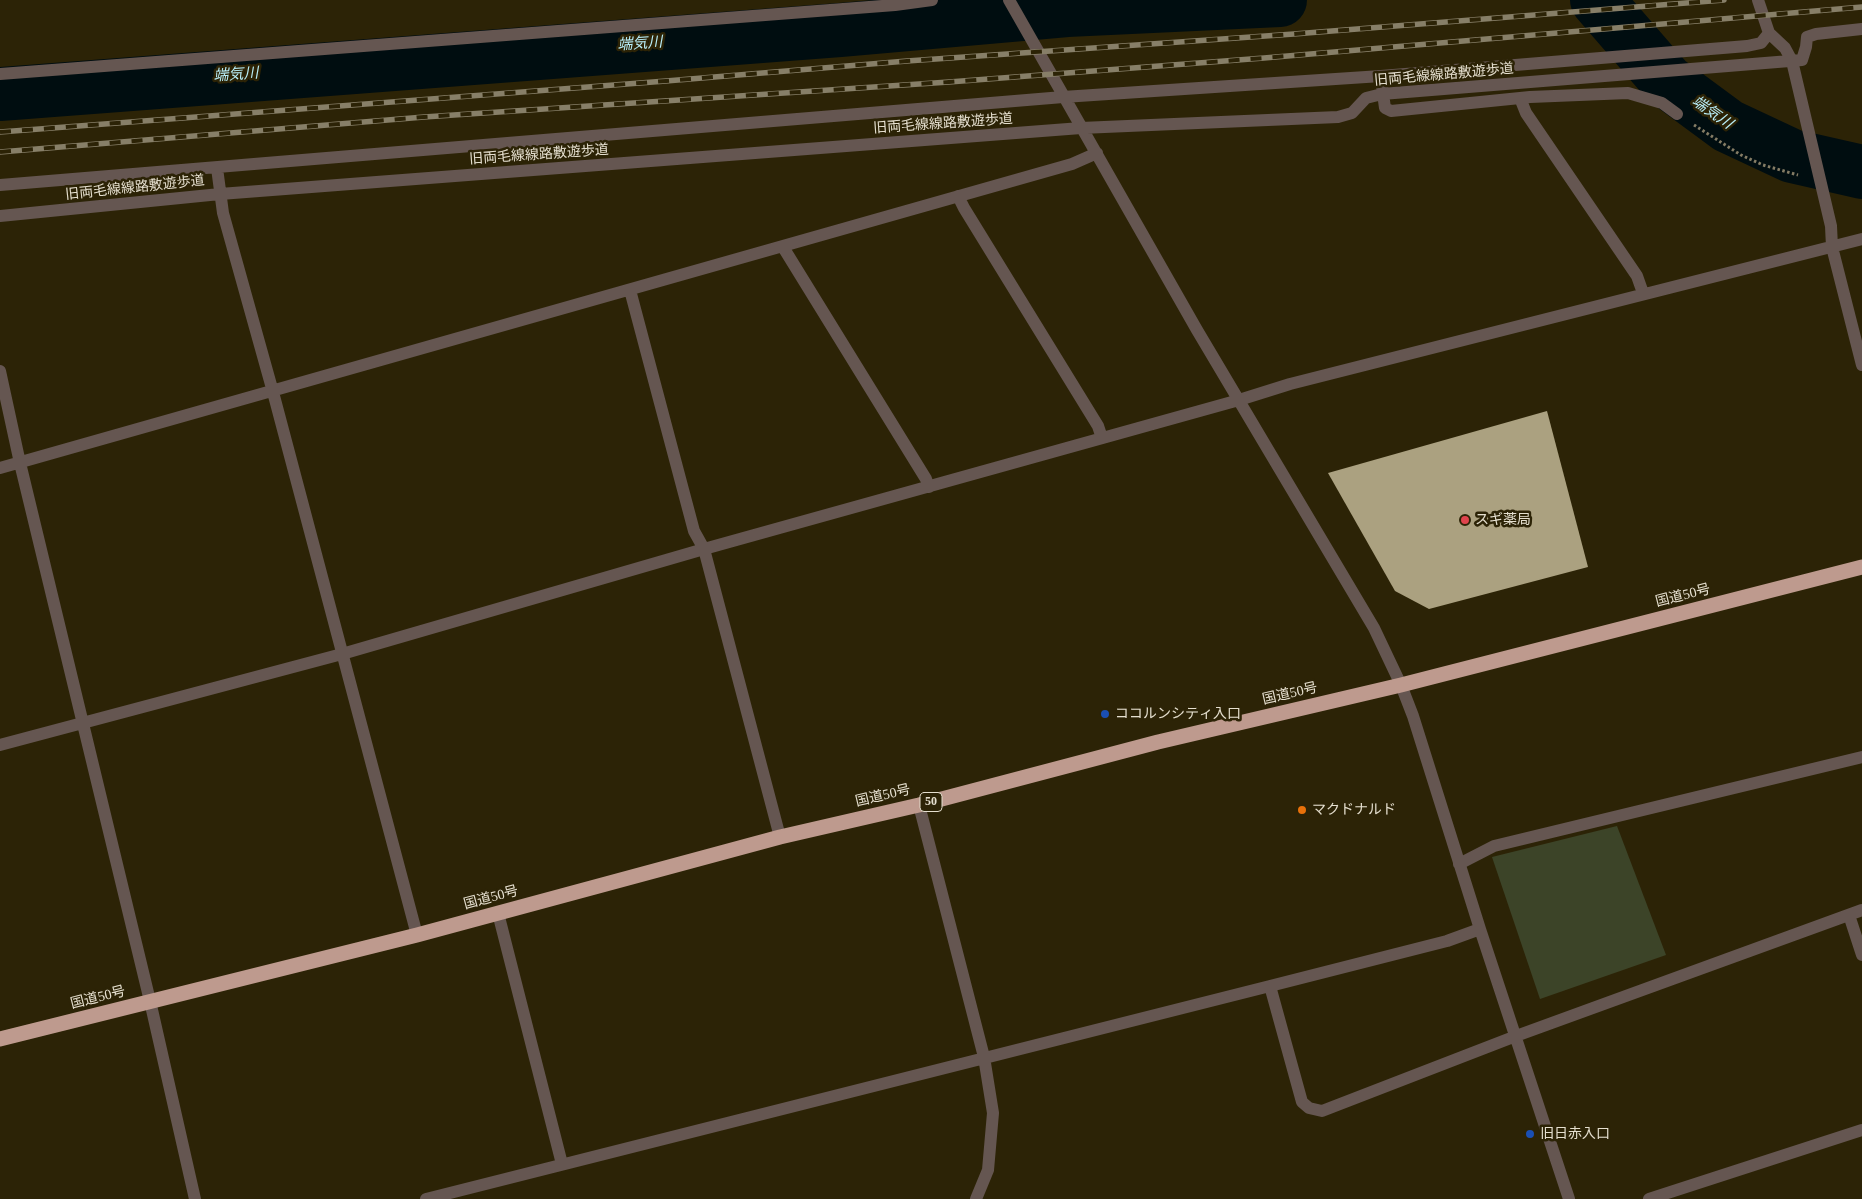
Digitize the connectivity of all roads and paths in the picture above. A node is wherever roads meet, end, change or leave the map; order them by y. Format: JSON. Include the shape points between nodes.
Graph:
{"nodes":[{"id":1,"x":932,"y":0,"type":"edge"},
{"id":2,"x":1009,"y":0,"type":"edge"},
{"id":3,"x":1758,"y":0,"type":"edge"},
{"id":4,"x":1862,"y":28,"type":"edge"},
{"id":5,"x":1769,"y":33,"type":"junction"},
{"id":6,"x":1792,"y":61,"type":"junction"},
{"id":7,"x":0,"y":74,"type":"edge"},
{"id":8,"x":1381,"y":76,"type":"junction"},
{"id":9,"x":1382,"y":94,"type":"junction"},
{"id":10,"x":1063,"y":97,"type":"junction"},
{"id":11,"x":1520,"y":98,"type":"junction"},
{"id":12,"x":1677,"y":114,"type":"joint"},
{"id":13,"x":1081,"y":128,"type":"junction"},
{"id":14,"x":1097,"y":153,"type":"junction"},
{"id":15,"x":217,"y":168,"type":"junction"},
{"id":16,"x":1820,"y":180,"type":"junction"},
{"id":17,"x":0,"y":185,"type":"edge"},
{"id":18,"x":220,"y":194,"type":"junction"},
{"id":19,"x":958,"y":196,"type":"junction"},
{"id":20,"x":0,"y":216,"type":"edge"},
{"id":21,"x":1862,"y":239,"type":"edge"},
{"id":22,"x":783,"y":247,"type":"junction"},
{"id":23,"x":1832,"y":247,"type":"junction"},
{"id":24,"x":630,"y":290,"type":"junction"},
{"id":25,"x":1643,"y":293,"type":"junction"},
{"id":26,"x":1862,"y":365,"type":"edge"},
{"id":27,"x":0,"y":371,"type":"edge"},
{"id":28,"x":273,"y":392,"type":"junction"},
{"id":29,"x":1239,"y":400,"type":"junction"},
{"id":30,"x":1102,"y":438,"type":"junction"},
{"id":31,"x":20,"y":463,"type":"junction"},
{"id":32,"x":0,"y":468,"type":"edge"},
{"id":33,"x":929,"y":487,"type":"junction"},
{"id":34,"x":704,"y":549,"type":"junction"},
{"id":35,"x":1862,"y":567,"type":"edge"},
{"id":36,"x":342,"y":654,"type":"junction"},
{"id":37,"x":1401,"y":685,"type":"junction"},
{"id":38,"x":82,"y":722,"type":"junction"},
{"id":39,"x":0,"y":745,"type":"edge"},
{"id":40,"x":1862,"y":757,"type":"edge"},
{"id":41,"x":919,"y":805,"type":"junction"},
{"id":42,"x":780,"y":837,"type":"junction"},
{"id":43,"x":1460,"y":864,"type":"junction"},
{"id":44,"x":1862,"y":910,"type":"edge"},
{"id":45,"x":498,"y":913,"type":"junction"},
{"id":46,"x":1849,"y":915,"type":"junction"},
{"id":47,"x":1480,"y":929,"type":"junction"},
{"id":48,"x":417,"y":935,"type":"junction"},
{"id":49,"x":1862,"y":955,"type":"edge"},
{"id":50,"x":1270,"y":986,"type":"junction"},
{"id":51,"x":150,"y":1001,"type":"junction"},
{"id":52,"x":1516,"y":1036,"type":"junction"},
{"id":53,"x":0,"y":1039,"type":"edge"},
{"id":54,"x":984,"y":1057,"type":"junction"},
{"id":55,"x":1862,"y":1130,"type":"edge"},
{"id":56,"x":562,"y":1164,"type":"junction"},
{"id":57,"x":195,"y":1199,"type":"edge"},
{"id":58,"x":426,"y":1199,"type":"edge"},
{"id":59,"x":976,"y":1199,"type":"edge"},
{"id":60,"x":1569,"y":1199,"type":"edge"},
{"id":61,"x":1649,"y":1199,"type":"edge"}],
"edges":[{"from":1,"to":7,"type":"street"},
{"from":2,"to":10,"type":"street"},
{"from":3,"to":5,"type":"street"},
{"from":4,"to":6,"type":"street","via":[[1807,37],[1802,60]]},
{"from":5,"to":6,"type":"street","via":[[1785,48]]},
{"from":5,"to":8,"type":"street","via":[[1761,43],[1747,46]]},
{"from":6,"to":9,"type":"street","name":"旧両毛線線路敷遊歩道"},
{"from":6,"to":16,"type":"street"},
{"from":8,"to":9,"type":"street"},
{"from":8,"to":10,"type":"street"},
{"from":9,"to":11,"type":"street","via":[[1385,108],[1391,111]]},
{"from":9,"to":13,"type":"street","name":"旧両毛線線路敷遊歩道","via":[[1366,98],[1352,113],[1338,117]]},
{"from":10,"to":13,"type":"street"},
{"from":10,"to":15,"type":"street"},
{"from":11,"to":12,"type":"street","via":[[1628,93],[1662,103]]},
{"from":11,"to":25,"type":"street","via":[[1526,113],[1637,276]]},
{"from":12,"to":16,"type":"path","via":[[1741,155],[1763,165]]},
{"from":13,"to":14,"type":"street"},
{"from":13,"to":18,"type":"street","name":"旧両毛線線路敷遊歩道"},
{"from":14,"to":19,"type":"street","via":[[1072,164]]},
{"from":14,"to":29,"type":"street"},
{"from":15,"to":17,"type":"street"},
{"from":15,"to":18,"type":"street"},
{"from":16,"to":23,"type":"street","via":[[1831,226]]},
{"from":18,"to":20,"type":"street","name":"旧両毛線線路敷遊歩道"},
{"from":18,"to":28,"type":"street"},
{"from":19,"to":22,"type":"street"},
{"from":19,"to":30,"type":"street","via":[[1098,426]]},
{"from":21,"to":23,"type":"street"},
{"from":22,"to":24,"type":"street"},
{"from":22,"to":33,"type":"street"},
{"from":23,"to":25,"type":"street"},
{"from":23,"to":26,"type":"street"},
{"from":24,"to":28,"type":"street"},
{"from":24,"to":34,"type":"street","via":[[694,531]]},
{"from":25,"to":29,"type":"street"},
{"from":27,"to":31,"type":"street"},
{"from":28,"to":31,"type":"street"},
{"from":28,"to":36,"type":"street"},
{"from":29,"to":30,"type":"street"},
{"from":29,"to":37,"type":"street","via":[[1374,628]]},
{"from":30,"to":33,"type":"street"},
{"from":31,"to":32,"type":"street"},
{"from":31,"to":38,"type":"street"},
{"from":33,"to":34,"type":"street"},
{"from":34,"to":36,"type":"street"},
{"from":34,"to":42,"type":"street"},
{"from":35,"to":37,"type":"highway","name":"国道50号","number":"50"},
{"from":36,"to":38,"type":"street"},
{"from":36,"to":48,"type":"street"},
{"from":37,"to":41,"type":"highway","name":"国道50号","number":"50","via":[[1158,742]]},
{"from":37,"to":43,"type":"street"},
{"from":38,"to":39,"type":"street"},
{"from":38,"to":51,"type":"street"},
{"from":40,"to":43,"type":"street","via":[[1494,846]]},
{"from":41,"to":42,"type":"highway","name":"国道50号","number":"50"},
{"from":41,"to":54,"type":"street"},
{"from":42,"to":45,"type":"highway","name":"国道50号","number":"50"},
{"from":43,"to":47,"type":"street"},
{"from":44,"to":46,"type":"street"},
{"from":45,"to":48,"type":"highway","name":"国道50号","number":"50"},
{"from":45,"to":56,"type":"street"},
{"from":46,"to":49,"type":"street"},
{"from":46,"to":52,"type":"street"},
{"from":47,"to":50,"type":"street","via":[[1447,941]]},
{"from":47,"to":52,"type":"street"},
{"from":48,"to":51,"type":"highway","name":"国道50号","number":"50"},
{"from":50,"to":52,"type":"street","via":[[1302,1102],[1322,1112]]},
{"from":50,"to":54,"type":"street"},
{"from":51,"to":53,"type":"highway","name":"国道50号","number":"50"},
{"from":51,"to":57,"type":"street"},
{"from":52,"to":60,"type":"street"},
{"from":54,"to":56,"type":"street"},
{"from":54,"to":59,"type":"street","via":[[993,1113],[988,1170]]},
{"from":55,"to":61,"type":"street"},
{"from":56,"to":58,"type":"street"}]}
